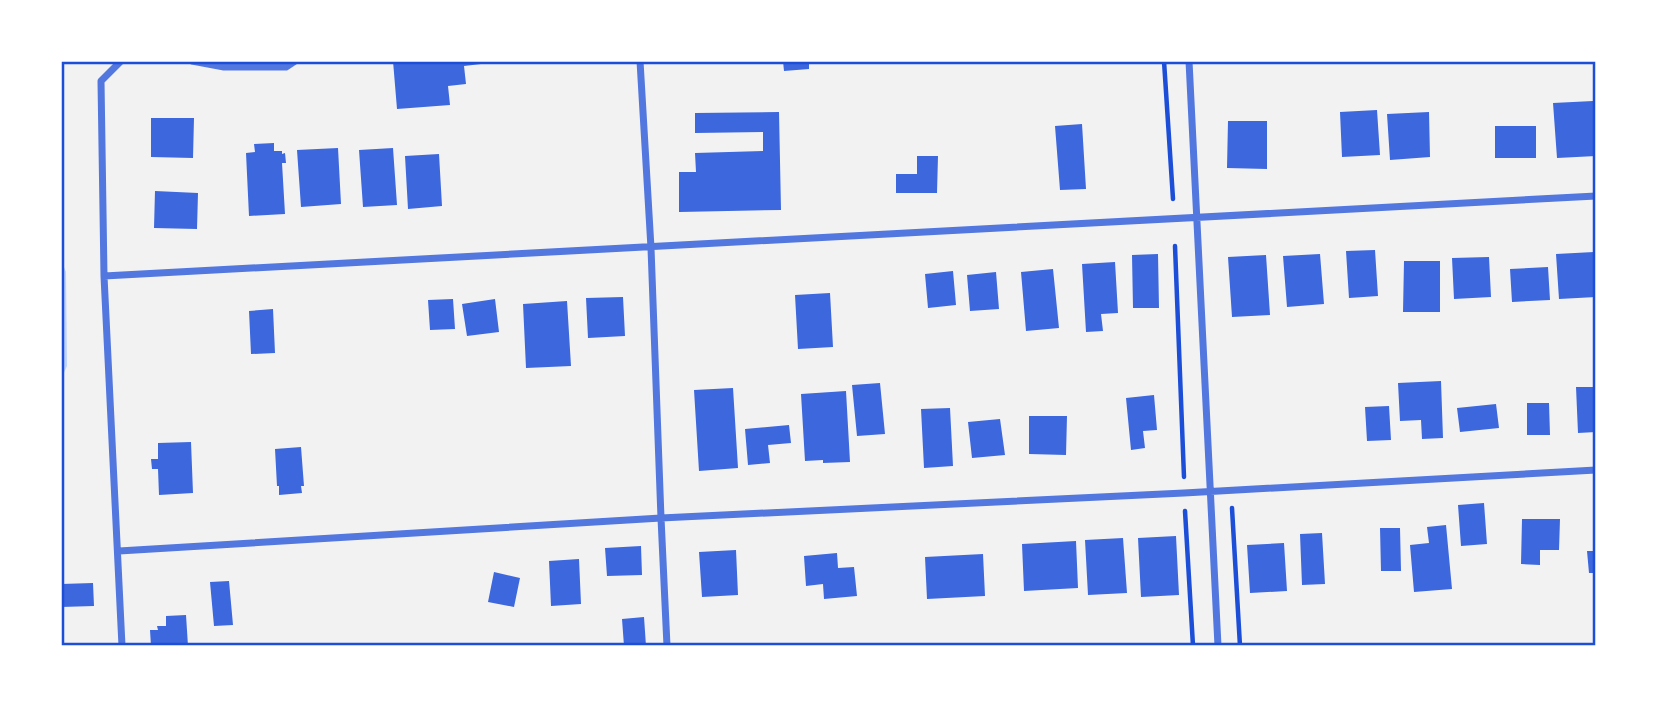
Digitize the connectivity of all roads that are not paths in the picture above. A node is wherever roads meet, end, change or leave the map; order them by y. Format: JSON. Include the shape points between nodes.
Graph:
{"nodes":[{"id":1,"x":121,"y":61,"type":"edge"},
{"id":2,"x":192,"y":61,"type":"edge"},
{"id":3,"x":295,"y":61,"type":"edge"},
{"id":4,"x":640,"y":61,"type":"edge"},
{"id":5,"x":1189,"y":61,"type":"edge"},
{"id":6,"x":1596,"y":196,"type":"edge"},
{"id":7,"x":1198,"y":218,"type":"junction"},
{"id":8,"x":651,"y":248,"type":"junction"},
{"id":9,"x":104,"y":276,"type":"junction"},
{"id":10,"x":1596,"y":470,"type":"edge"},
{"id":11,"x":1210,"y":491,"type":"junction"},
{"id":12,"x":661,"y":518,"type":"junction"},
{"id":13,"x":118,"y":551,"type":"junction"},
{"id":14,"x":122,"y":646,"type":"edge"},
{"id":15,"x":667,"y":646,"type":"edge"},
{"id":16,"x":1218,"y":646,"type":"edge"}],
"edges":[{"from":1,"to":9,"type":"street","via":[[101,80]]},
{"from":2,"to":3,"type":"street","via":[[224,67],[286,67]]},
{"from":4,"to":8,"type":"street"},
{"from":5,"to":7,"type":"street"},
{"from":6,"to":7,"type":"street"},
{"from":7,"to":8,"type":"street"},
{"from":7,"to":11,"type":"street"},
{"from":8,"to":9,"type":"street"},
{"from":8,"to":12,"type":"street"},
{"from":9,"to":13,"type":"street"},
{"from":10,"to":11,"type":"street"},
{"from":11,"to":12,"type":"street"},
{"from":11,"to":16,"type":"street"},
{"from":12,"to":13,"type":"street"},
{"from":12,"to":15,"type":"street"},
{"from":13,"to":14,"type":"street"}]}
